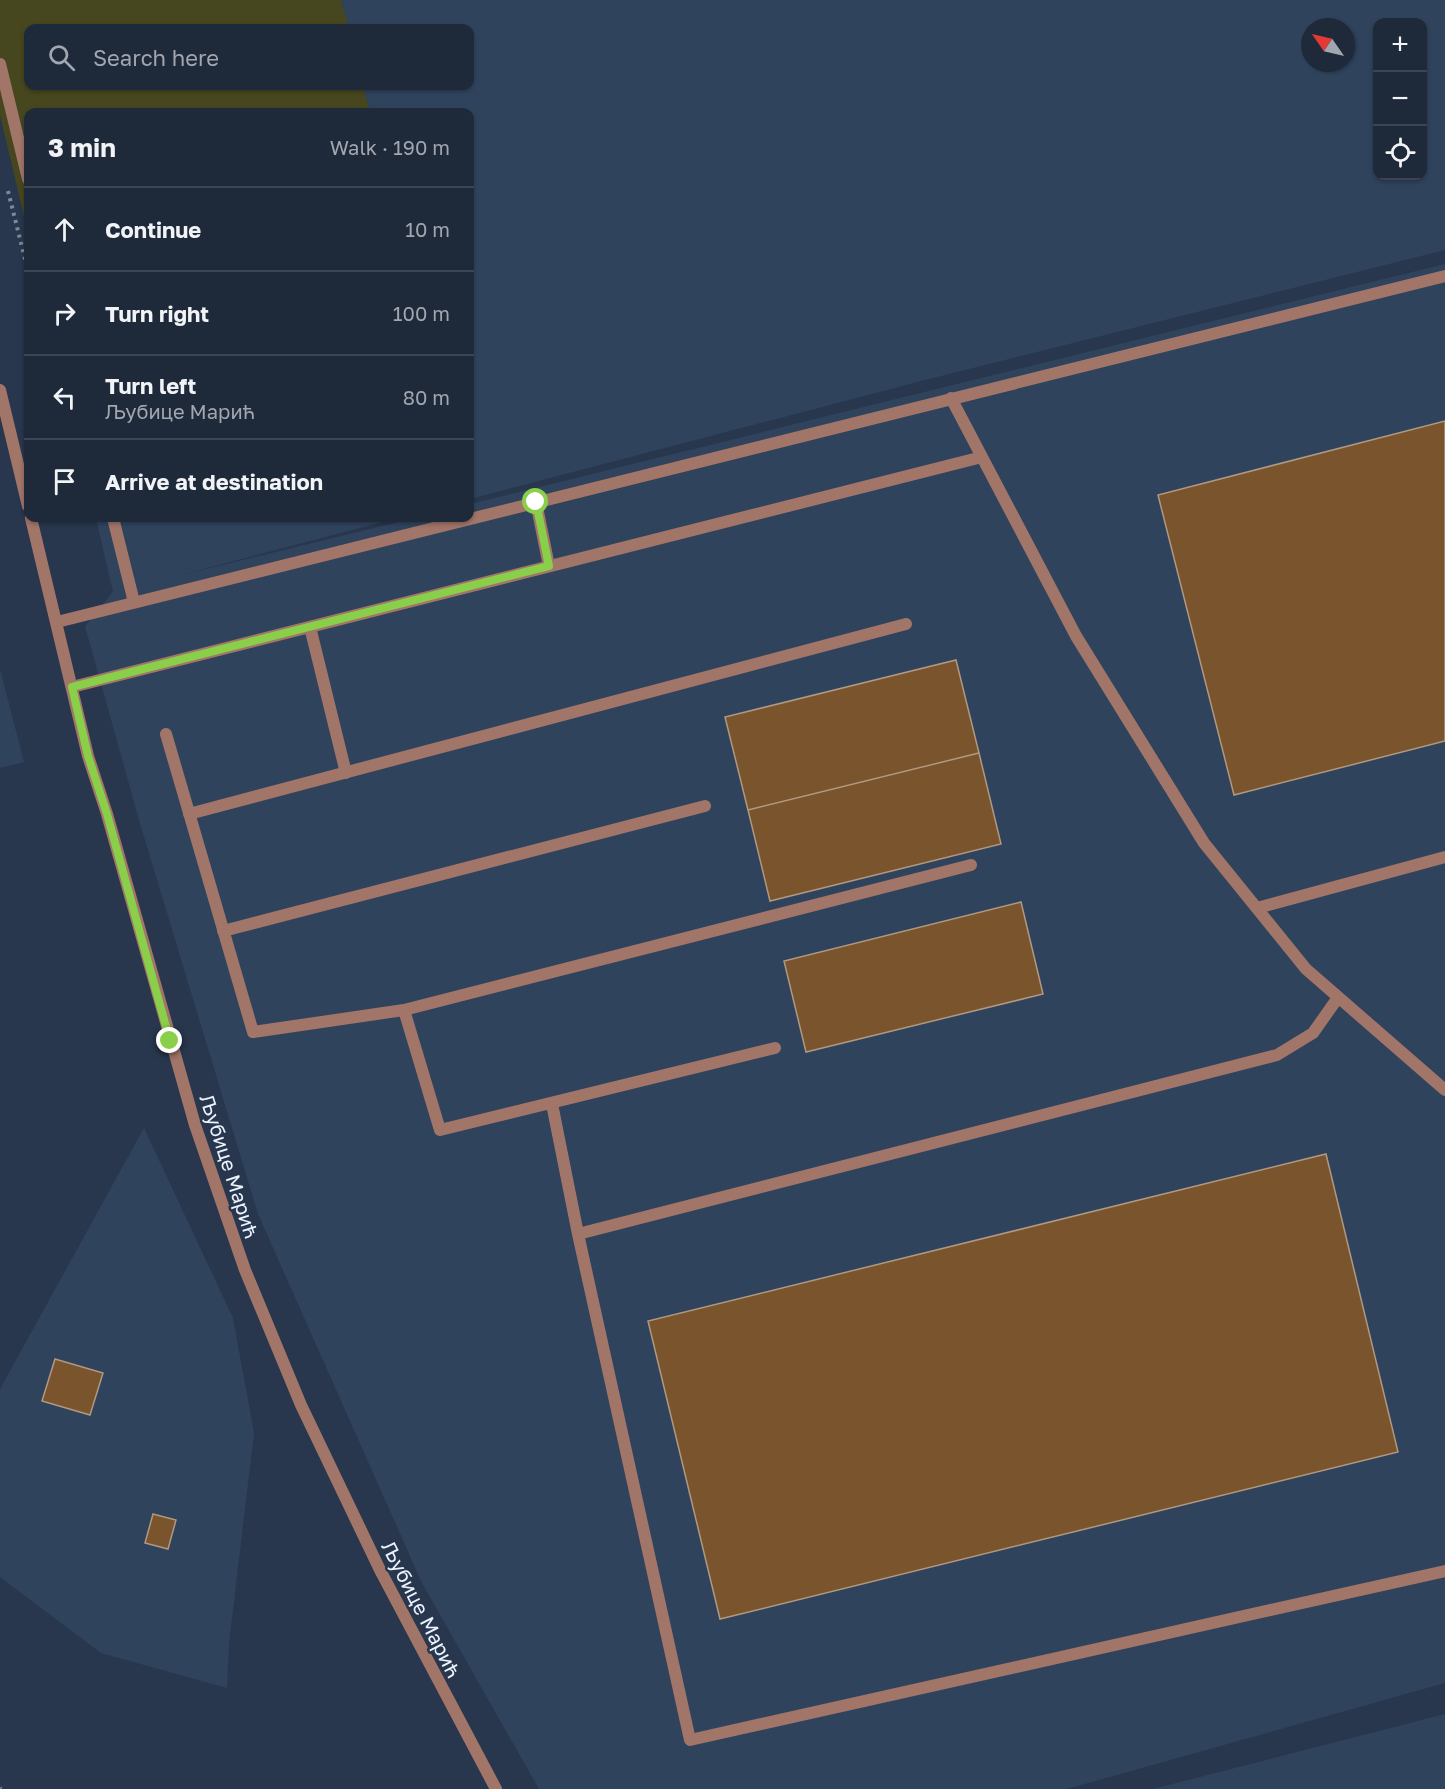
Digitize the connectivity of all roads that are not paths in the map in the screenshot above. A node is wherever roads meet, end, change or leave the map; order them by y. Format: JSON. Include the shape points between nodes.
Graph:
{"nodes":[{"id":1,"x":0,"y":64,"type":"edge"},
{"id":2,"x":24,"y":163,"type":"edge"},
{"id":3,"x":1445,"y":276,"type":"edge"},
{"id":4,"x":0,"y":390,"type":"edge"},
{"id":5,"x":951,"y":398,"type":"junction"},
{"id":6,"x":982,"y":457,"type":"junction"},
{"id":7,"x":24,"y":489,"type":"edge"},
{"id":8,"x":536,"y":502,"type":"junction"},
{"id":9,"x":474,"y":517,"type":"edge"},
{"id":10,"x":33,"y":522,"type":"edge"},
{"id":11,"x":114,"y":522,"type":"edge"},
{"id":12,"x":456,"y":522,"type":"edge"},
{"id":13,"x":549,"y":566,"type":"junction"},
{"id":14,"x":134,"y":602,"type":"junction"},
{"id":15,"x":57,"y":622,"type":"junction"},
{"id":16,"x":906,"y":624,"type":"dead end"},
{"id":17,"x":310,"y":627,"type":"junction"},
{"id":18,"x":72,"y":687,"type":"junction"},
{"id":19,"x":166,"y":734,"type":"dead end"},
{"id":20,"x":346,"y":773,"type":"junction"},
{"id":21,"x":705,"y":806,"type":"dead end"},
{"id":22,"x":189,"y":814,"type":"junction"},
{"id":23,"x":1445,"y":857,"type":"edge"},
{"id":24,"x":971,"y":865,"type":"dead end"},
{"id":25,"x":1257,"y":908,"type":"junction"},
{"id":26,"x":223,"y":931,"type":"junction"},
{"id":27,"x":1337,"y":999,"type":"junction"},
{"id":28,"x":404,"y":1010,"type":"junction"},
{"id":29,"x":775,"y":1048,"type":"dead end"},
{"id":30,"x":1445,"y":1090,"type":"edge"},
{"id":31,"x":552,"y":1104,"type":"junction"},
{"id":32,"x":578,"y":1233,"type":"junction"},
{"id":33,"x":1445,"y":1571,"type":"edge"},
{"id":34,"x":496,"y":1789,"type":"edge"}],
"edges":[{"from":1,"to":2,"type":"street"},
{"from":3,"to":5,"type":"street"},
{"from":4,"to":7,"type":"street"},
{"from":5,"to":6,"type":"street"},
{"from":5,"to":8,"type":"street"},
{"from":6,"to":13,"type":"street"},
{"from":6,"to":25,"type":"street","via":[[1076,636],[1204,843]]},
{"from":8,"to":9,"type":"street"},
{"from":8,"to":13,"type":"street"},
{"from":10,"to":15,"type":"street","name":"Љубице Марић"},
{"from":11,"to":14,"type":"street"},
{"from":12,"to":14,"type":"street"},
{"from":13,"to":17,"type":"street"},
{"from":14,"to":15,"type":"street"},
{"from":15,"to":18,"type":"street","name":"Љубице Марић"},
{"from":16,"to":20,"type":"street"},
{"from":17,"to":18,"type":"street"},
{"from":17,"to":20,"type":"street"},
{"from":18,"to":34,"type":"street","name":"Љубице Марић","via":[[170,1041],[245,1270],[301,1405],[375,1560]]},
{"from":19,"to":22,"type":"street"},
{"from":20,"to":22,"type":"street"},
{"from":21,"to":26,"type":"street"},
{"from":22,"to":26,"type":"street"},
{"from":23,"to":25,"type":"street"},
{"from":24,"to":28,"type":"street"},
{"from":25,"to":27,"type":"street","via":[[1306,969]]},
{"from":26,"to":28,"type":"street","via":[[253,1032]]},
{"from":27,"to":30,"type":"street"},
{"from":27,"to":32,"type":"street","via":[[1313,1032],[1277,1055]]},
{"from":28,"to":31,"type":"street","via":[[440,1130]]},
{"from":29,"to":31,"type":"street"},
{"from":31,"to":32,"type":"street"},
{"from":32,"to":33,"type":"street","via":[[690,1740]]}]}
